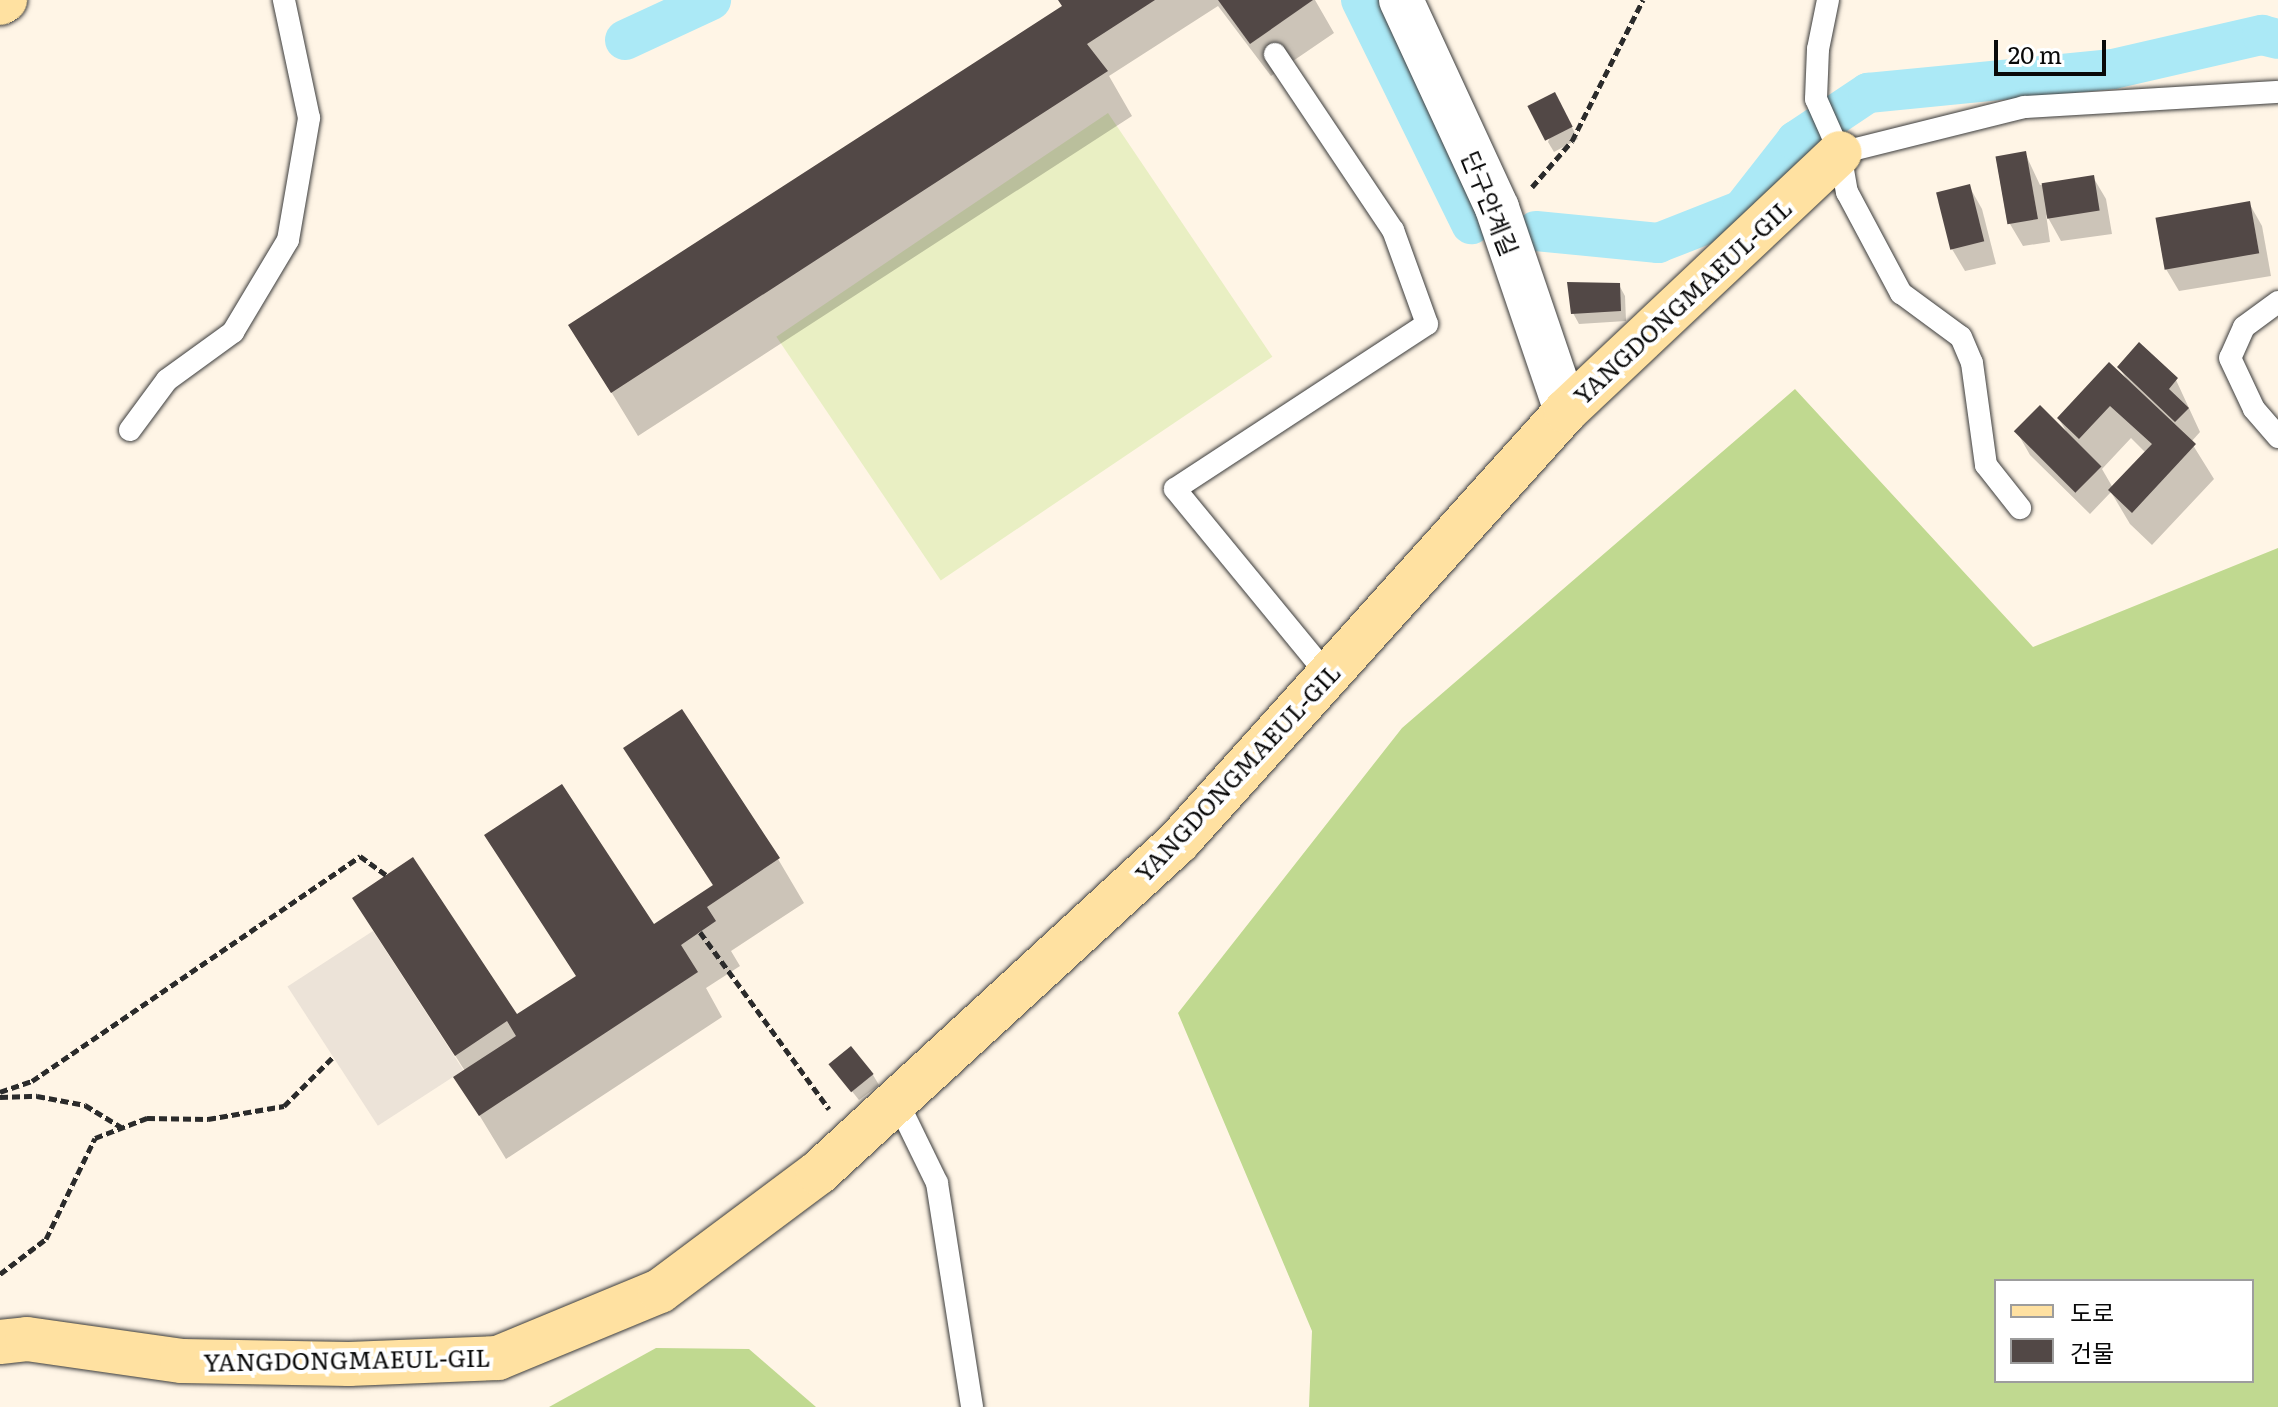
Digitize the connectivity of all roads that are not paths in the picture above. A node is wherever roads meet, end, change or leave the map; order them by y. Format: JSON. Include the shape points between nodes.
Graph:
{"nodes":[{"id":1,"x":284,"y":0,"type":"edge"},
{"id":2,"x":1401,"y":0,"type":"edge"},
{"id":3,"x":1828,"y":0,"type":"edge"},
{"id":4,"x":1275,"y":54,"type":"dead end"},
{"id":5,"x":2278,"y":92,"type":"edge"},
{"id":6,"x":1839,"y":151,"type":"junction"},
{"id":7,"x":2278,"y":302,"type":"edge"},
{"id":8,"x":1566,"y":411,"type":"junction"},
{"id":9,"x":130,"y":430,"type":"dead end"},
{"id":10,"x":2278,"y":437,"type":"edge"},
{"id":11,"x":2020,"y":508,"type":"dead end"},
{"id":12,"x":1328,"y":675,"type":"junction"},
{"id":13,"x":897,"y":1101,"type":"junction"},
{"id":14,"x":0,"y":1342,"type":"edge"},
{"id":15,"x":972,"y":1407,"type":"edge"}],
"edges":[{"from":1,"to":9,"type":"lane","via":[[309,118],[288,240],[233,332],[167,380]]},
{"from":2,"to":8,"type":"street","name":"단구안계길","via":[[1497,208]]},
{"from":3,"to":6,"type":"lane","via":[[1818,49],[1816,99]]},
{"from":4,"to":12,"type":"lane","via":[[1393,230],[1427,324],[1175,489]]},
{"from":5,"to":6,"type":"lane","name":"YANGDONGMAEUL-GIL","via":[[2024,107]]},
{"from":6,"to":8,"type":"street","name":"YANGDONGMAEUL-GIL"},
{"from":6,"to":11,"type":"lane","via":[[1847,192],[1901,293],[1961,337],[1972,363],[1986,465]]},
{"from":7,"to":10,"type":"lane","via":[[2244,327],[2230,358],[2254,409]]},
{"from":8,"to":12,"type":"street","name":"YANGDONGMAEUL-GIL"},
{"from":12,"to":13,"type":"street","name":"YANGDONGMAEUL-GIL","via":[[1178,842]]},
{"from":13,"to":14,"type":"street","name":"YANGDONGMAEUL-GIL","via":[[818,1173],[660,1291],[498,1358],[349,1364],[182,1361],[27,1339]]},
{"from":13,"to":15,"type":"lane","via":[[937,1183]]}]}
